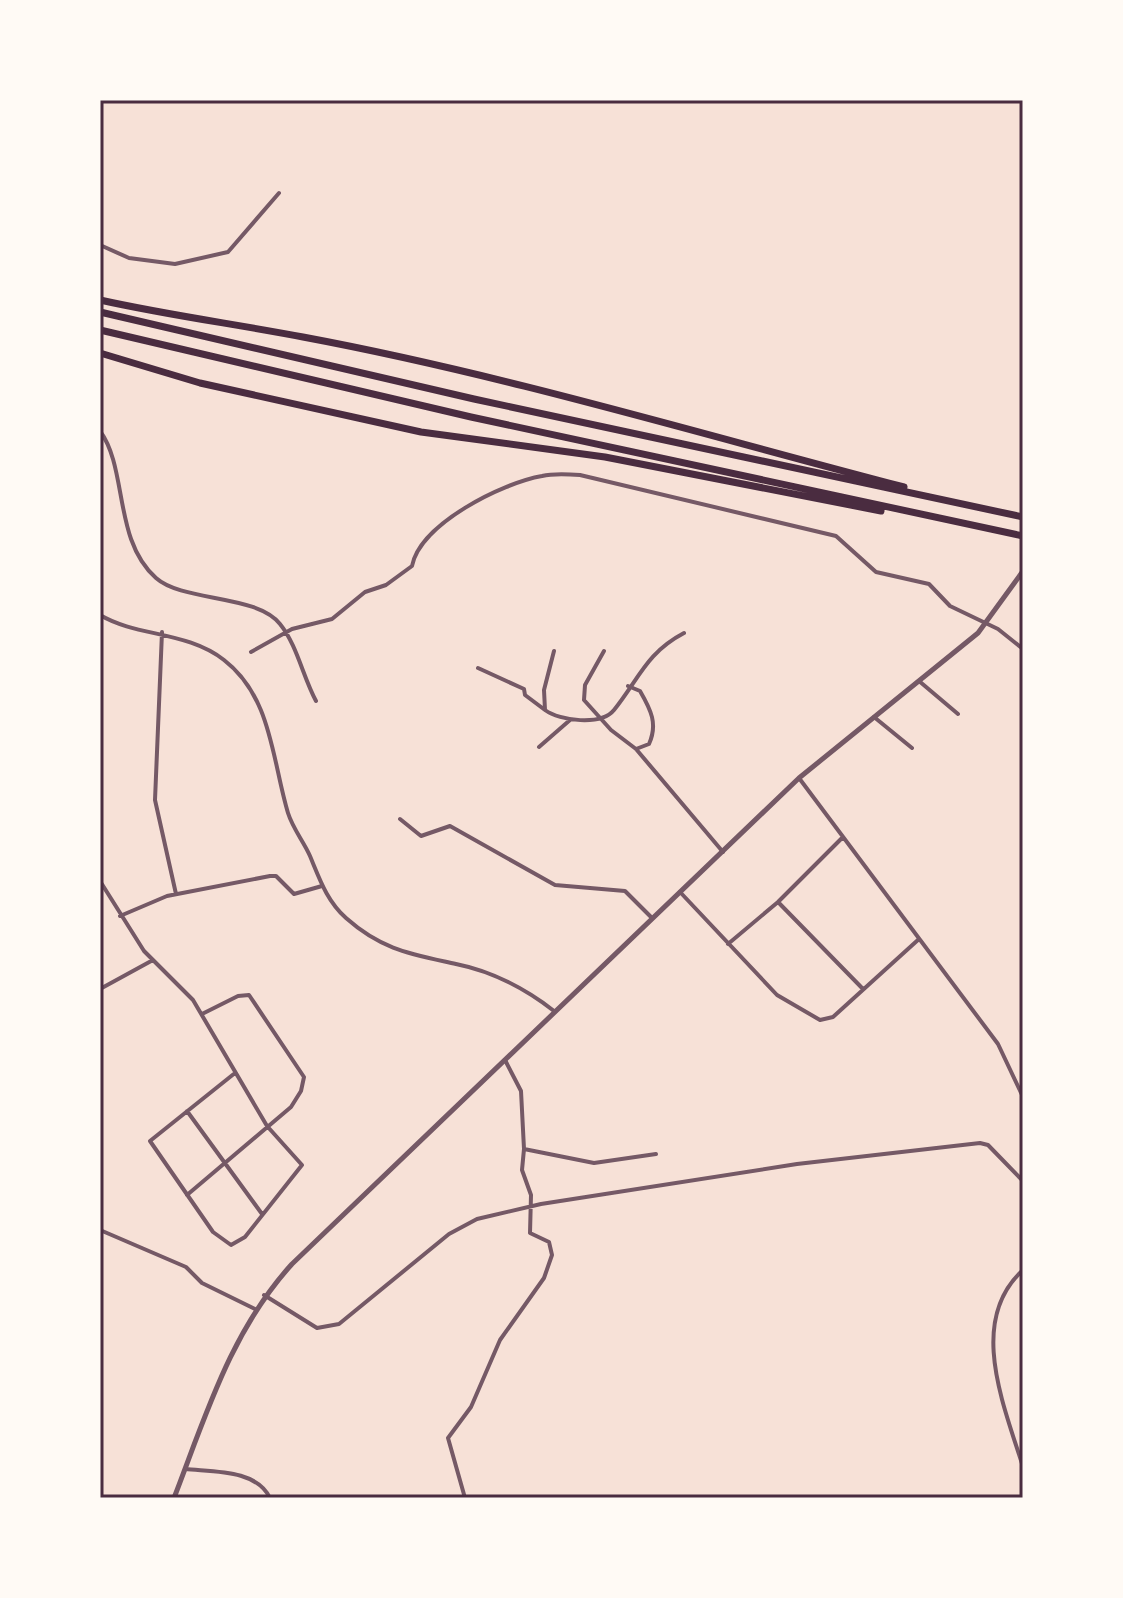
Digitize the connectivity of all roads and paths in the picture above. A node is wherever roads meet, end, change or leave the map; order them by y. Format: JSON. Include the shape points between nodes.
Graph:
{"nodes":[{"id":1,"x":279,"y":193,"type":"dead end"},
{"id":2,"x":100,"y":245,"type":"edge"},
{"id":3,"x":100,"y":300,"type":"edge"},
{"id":4,"x":100,"y":312,"type":"edge"},
{"id":5,"x":100,"y":330,"type":"edge"},
{"id":6,"x":100,"y":353,"type":"edge"},
{"id":7,"x":100,"y":431,"type":"edge"},
{"id":8,"x":861,"y":479,"type":"junction"},
{"id":9,"x":864,"y":505,"type":"junction"},
{"id":10,"x":1023,"y":517,"type":"edge"},
{"id":11,"x":1023,"y":536,"type":"edge"},
{"id":12,"x":1023,"y":571,"type":"edge"},
{"id":13,"x":100,"y":615,"type":"edge"},
{"id":14,"x":162,"y":632,"type":"junction"},
{"id":15,"x":285,"y":633,"type":"junction"},
{"id":16,"x":684,"y":633,"type":"dead end"},
{"id":17,"x":1023,"y":649,"type":"edge"},
{"id":18,"x":554,"y":651,"type":"dead end"},
{"id":19,"x":604,"y":651,"type":"dead end"},
{"id":20,"x":251,"y":652,"type":"dead end"},
{"id":21,"x":478,"y":668,"type":"dead end"},
{"id":22,"x":919,"y":681,"type":"junction"},
{"id":23,"x":628,"y":686,"type":"junction"},
{"id":24,"x":316,"y":701,"type":"dead end"},
{"id":25,"x":545,"y":710,"type":"junction"},
{"id":26,"x":958,"y":714,"type":"dead end"},
{"id":27,"x":872,"y":715,"type":"junction"},
{"id":28,"x":600,"y":716,"type":"junction"},
{"id":29,"x":570,"y":720,"type":"junction"},
{"id":30,"x":539,"y":747,"type":"dead end"},
{"id":31,"x":912,"y":748,"type":"dead end"},
{"id":32,"x":636,"y":749,"type":"junction"},
{"id":33,"x":799,"y":778,"type":"junction"},
{"id":34,"x":400,"y":819,"type":"dead end"},
{"id":35,"x":843,"y":837,"type":"junction"},
{"id":36,"x":723,"y":852,"type":"junction"},
{"id":37,"x":100,"y":881,"type":"edge"},
{"id":38,"x":322,"y":886,"type":"junction"},
{"id":39,"x":680,"y":892,"type":"junction"},
{"id":40,"x":176,"y":894,"type":"junction"},
{"id":41,"x":778,"y":902,"type":"junction"},
{"id":42,"x":120,"y":916,"type":"junction"},
{"id":43,"x":652,"y":918,"type":"junction"},
{"id":44,"x":919,"y":939,"type":"junction"},
{"id":45,"x":728,"y":944,"type":"junction"},
{"id":46,"x":153,"y":960,"type":"junction"},
{"id":47,"x":100,"y":989,"type":"edge"},
{"id":48,"x":864,"y":989,"type":"junction"},
{"id":49,"x":554,"y":1011,"type":"junction"},
{"id":50,"x":202,"y":1014,"type":"junction"},
{"id":51,"x":503,"y":1059,"type":"junction"},
{"id":52,"x":235,"y":1073,"type":"junction"},
{"id":53,"x":1023,"y":1097,"type":"edge"},
{"id":54,"x":187,"y":1111,"type":"junction"},
{"id":55,"x":267,"y":1126,"type":"junction"},
{"id":56,"x":524,"y":1149,"type":"junction"},
{"id":57,"x":656,"y":1154,"type":"dead end"},
{"id":58,"x":226,"y":1161,"type":"junction"},
{"id":59,"x":1023,"y":1181,"type":"edge"},
{"id":60,"x":187,"y":1195,"type":"junction"},
{"id":61,"x":532,"y":1206,"type":"junction"},
{"id":62,"x":262,"y":1214,"type":"junction"},
{"id":63,"x":100,"y":1230,"type":"edge"},
{"id":64,"x":1023,"y":1270,"type":"edge"},
{"id":65,"x":264,"y":1295,"type":"junction"},
{"id":66,"x":255,"y":1309,"type":"junction"},
{"id":67,"x":1023,"y":1467,"type":"edge"},
{"id":68,"x":185,"y":1469,"type":"junction"},
{"id":69,"x":174,"y":1498,"type":"edge"},
{"id":70,"x":270,"y":1498,"type":"edge"},
{"id":71,"x":465,"y":1498,"type":"edge"}],
"edges":[{"from":1,"to":2,"type":"street","via":[[228,252],[175,264],[129,258]]},
{"from":3,"to":8,"type":"highway","via":[[302,337],[524,387]]},
{"from":4,"to":8,"type":"highway","via":[[402,383]]},
{"from":5,"to":9,"type":"highway"},
{"from":6,"to":9,"type":"highway","via":[[200,383],[421,432],[605,457]]},
{"from":7,"to":15,"type":"street","via":[[134,550],[156,578],[180,591],[255,609],[278,621]]},
{"from":8,"to":10,"type":"highway"},
{"from":9,"to":11,"type":"highway"},
{"from":12,"to":22,"type":"street","via":[[978,633]]},
{"from":13,"to":14,"type":"street","via":[[113,623]]},
{"from":14,"to":38,"type":"street","via":[[223,659],[250,687],[265,718],[289,817]]},
{"from":14,"to":40,"type":"street","via":[[155,800]]},
{"from":15,"to":17,"type":"street","via":[[332,619],[365,592],[386,585],[412,566],[415,551],[458,513],[528,479],[557,474],[593,478],[841,538],[876,572],[929,584],[950,606],[998,629]]},
{"from":15,"to":20,"type":"street"},
{"from":15,"to":24,"type":"street"},
{"from":16,"to":23,"type":"street","via":[[646,661]]},
{"from":18,"to":25,"type":"street","via":[[544,690]]},
{"from":19,"to":28,"type":"street","via":[[582,695]]},
{"from":21,"to":25,"type":"street","via":[[524,689]]},
{"from":22,"to":26,"type":"street"},
{"from":22,"to":27,"type":"street"},
{"from":23,"to":28,"type":"street","via":[[613,711]]},
{"from":23,"to":32,"type":"street","via":[[640,691],[652,711],[655,731],[649,744]]},
{"from":25,"to":29,"type":"street"},
{"from":27,"to":31,"type":"street"},
{"from":27,"to":33,"type":"street"},
{"from":28,"to":29,"type":"street"},
{"from":28,"to":32,"type":"street"},
{"from":29,"to":30,"type":"street"},
{"from":32,"to":36,"type":"street"},
{"from":33,"to":35,"type":"street"},
{"from":33,"to":36,"type":"street"},
{"from":34,"to":43,"type":"street","via":[[421,836],[450,826],[555,885],[625,891]]},
{"from":35,"to":41,"type":"street"},
{"from":35,"to":44,"type":"street"},
{"from":36,"to":39,"type":"street"},
{"from":37,"to":42,"type":"street"},
{"from":38,"to":40,"type":"street","via":[[292,893],[270,876]]},
{"from":38,"to":49,"type":"street","via":[[346,918],[398,953],[488,974]]},
{"from":39,"to":43,"type":"street"},
{"from":39,"to":45,"type":"street"},
{"from":40,"to":42,"type":"street"},
{"from":41,"to":45,"type":"street"},
{"from":41,"to":48,"type":"street"},
{"from":42,"to":46,"type":"street"},
{"from":43,"to":49,"type":"street"},
{"from":44,"to":48,"type":"street"},
{"from":44,"to":53,"type":"street","via":[[998,1044]]},
{"from":45,"to":48,"type":"street","via":[[777,995],[820,1020],[833,1017]]},
{"from":46,"to":47,"type":"street"},
{"from":46,"to":50,"type":"street"},
{"from":49,"to":51,"type":"street"},
{"from":50,"to":52,"type":"street"},
{"from":50,"to":55,"type":"street","via":[[249,995],[304,1077],[296,1101]]},
{"from":51,"to":56,"type":"street","via":[[521,1091]]},
{"from":51,"to":65,"type":"street","via":[[321,1233]]},
{"from":52,"to":54,"type":"street"},
{"from":52,"to":55,"type":"street"},
{"from":54,"to":58,"type":"street"},
{"from":54,"to":60,"type":"street","via":[[150,1141]]},
{"from":55,"to":58,"type":"street"},
{"from":55,"to":62,"type":"street","via":[[302,1167]]},
{"from":56,"to":57,"type":"street","via":[[594,1163]]},
{"from":56,"to":61,"type":"street","via":[[522,1170]]},
{"from":58,"to":60,"type":"street"},
{"from":58,"to":62,"type":"street"},
{"from":59,"to":61,"type":"street","via":[[980,1143],[797,1164]]},
{"from":60,"to":62,"type":"street","via":[[213,1232],[231,1245],[239,1243]]},
{"from":61,"to":65,"type":"street","via":[[477,1219],[449,1234],[327,1329]]},
{"from":61,"to":71,"type":"street","via":[[531,1235],[549,1242],[552,1255],[539,1286],[500,1340],[469,1411],[448,1438]]},
{"from":63,"to":66,"type":"street","via":[[186,1267],[202,1283]]},
{"from":64,"to":67,"type":"street","via":[[1000,1297],[993,1329],[1004,1410]]},
{"from":65,"to":66,"type":"street"},
{"from":66,"to":68,"type":"street","via":[[221,1375]]},
{"from":68,"to":69,"type":"street"},
{"from":68,"to":70,"type":"street","via":[[250,1478]]}]}
